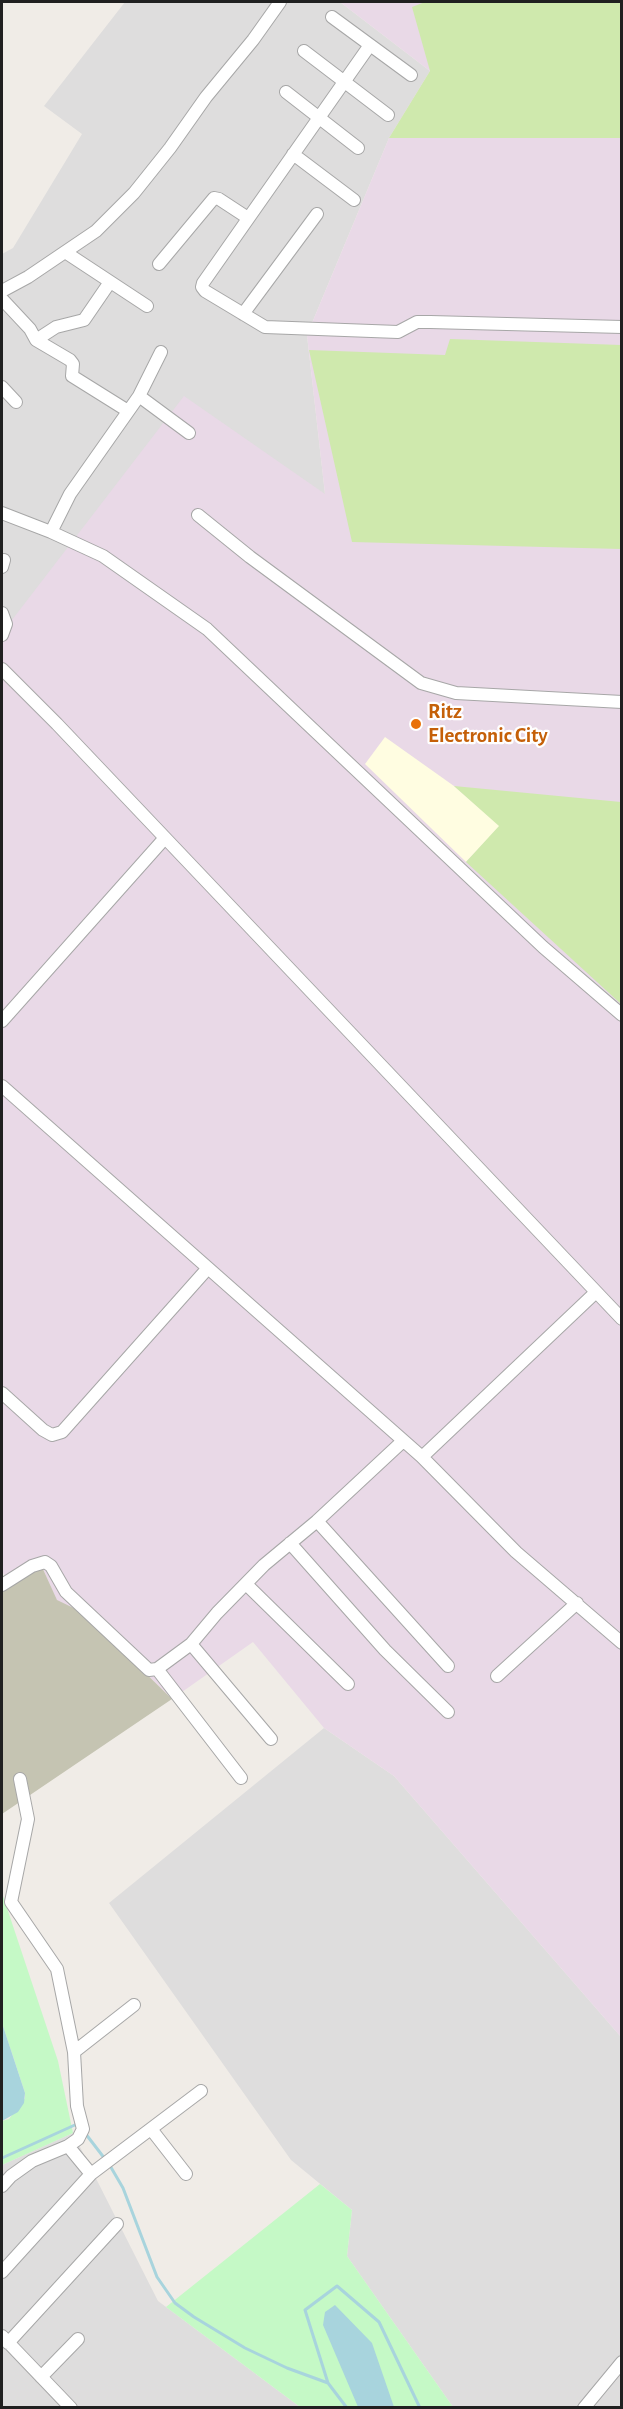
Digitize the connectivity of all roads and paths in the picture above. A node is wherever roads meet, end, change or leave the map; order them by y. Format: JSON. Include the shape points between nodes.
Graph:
{"nodes":[{"id":1,"x":280,"y":2,"type":"edge"},
{"id":2,"x":332,"y":17,"type":"dead end"},
{"id":3,"x":370,"y":45,"type":"junction"},
{"id":4,"x":304,"y":51,"type":"dead end"},
{"id":5,"x":411,"y":75,"type":"dead end"},
{"id":6,"x":344,"y":81,"type":"junction"},
{"id":7,"x":286,"y":92,"type":"dead end"},
{"id":8,"x":388,"y":116,"type":"dead end"},
{"id":9,"x":318,"y":117,"type":"junction"},
{"id":10,"x":358,"y":148,"type":"dead end"},
{"id":11,"x":293,"y":154,"type":"junction"},
{"id":12,"x":354,"y":200,"type":"dead end"},
{"id":13,"x":317,"y":214,"type":"dead end"},
{"id":14,"x":248,"y":218,"type":"junction"},
{"id":15,"x":65,"y":252,"type":"junction"},
{"id":16,"x":159,"y":264,"type":"dead end"},
{"id":17,"x":110,"y":282,"type":"junction"},
{"id":18,"x":2,"y":291,"type":"edge"},
{"id":19,"x":2,"y":299,"type":"edge"},
{"id":20,"x":147,"y":306,"type":"dead end"},
{"id":21,"x":243,"y":314,"type":"junction"},
{"id":22,"x":621,"y":327,"type":"edge"},
{"id":23,"x":36,"y":340,"type":"junction"},
{"id":24,"x":161,"y":352,"type":"dead end"},
{"id":25,"x":2,"y":387,"type":"edge"},
{"id":26,"x":140,"y":396,"type":"junction"},
{"id":27,"x":16,"y":402,"type":"dead end"},
{"id":28,"x":128,"y":411,"type":"junction"},
{"id":29,"x":189,"y":433,"type":"dead end"},
{"id":30,"x":2,"y":513,"type":"edge"},
{"id":31,"x":198,"y":515,"type":"dead end"},
{"id":32,"x":51,"y":532,"type":"junction"},
{"id":33,"x":2,"y":613,"type":"edge"},
{"id":34,"x":2,"y":635,"type":"edge"},
{"id":35,"x":2,"y":669,"type":"edge"},
{"id":36,"x":621,"y":702,"type":"edge"},
{"id":37,"x":164,"y":839,"type":"junction"},
{"id":38,"x":621,"y":1015,"type":"edge"},
{"id":39,"x":2,"y":1021,"type":"edge"},
{"id":40,"x":2,"y":1086,"type":"edge"},
{"id":41,"x":208,"y":1268,"type":"junction"},
{"id":42,"x":595,"y":1293,"type":"junction"},
{"id":43,"x":621,"y":1319,"type":"edge"},
{"id":44,"x":2,"y":1393,"type":"edge"},
{"id":45,"x":404,"y":1441,"type":"junction"},
{"id":46,"x":422,"y":1457,"type":"junction"},
{"id":47,"x":317,"y":1521,"type":"junction"},
{"id":48,"x":290,"y":1543,"type":"junction"},
{"id":49,"x":2,"y":1585,"type":"edge"},
{"id":50,"x":247,"y":1585,"type":"junction"},
{"id":51,"x":577,"y":1603,"type":"junction"},
{"id":52,"x":191,"y":1644,"type":"junction"},
{"id":53,"x":621,"y":1644,"type":"edge"},
{"id":54,"x":448,"y":1666,"type":"dead end"},
{"id":55,"x":157,"y":1670,"type":"junction"},
{"id":56,"x":497,"y":1676,"type":"dead end"},
{"id":57,"x":348,"y":1684,"type":"dead end"},
{"id":58,"x":448,"y":1712,"type":"dead end"},
{"id":59,"x":271,"y":1739,"type":"dead end"},
{"id":60,"x":241,"y":1778,"type":"dead end"},
{"id":61,"x":20,"y":1779,"type":"dead end"},
{"id":62,"x":134,"y":2005,"type":"dead end"},
{"id":63,"x":74,"y":2052,"type":"junction"},
{"id":64,"x":201,"y":2091,"type":"dead end"},
{"id":65,"x":150,"y":2129,"type":"junction"},
{"id":66,"x":68,"y":2146,"type":"junction"},
{"id":67,"x":91,"y":2174,"type":"junction"},
{"id":68,"x":186,"y":2174,"type":"dead end"},
{"id":69,"x":2,"y":2186,"type":"edge"},
{"id":70,"x":117,"y":2224,"type":"dead end"},
{"id":71,"x":2,"y":2272,"type":"edge"},
{"id":72,"x":78,"y":2339,"type":"dead end"},
{"id":73,"x":5,"y":2340,"type":"edge"},
{"id":74,"x":621,"y":2362,"type":"edge"},
{"id":75,"x":41,"y":2377,"type":"junction"},
{"id":76,"x":71,"y":2408,"type":"edge"},
{"id":77,"x":584,"y":2408,"type":"edge"}],
"edges":[{"from":1,"to":15,"type":"street","via":[[134,193],[96,231]]},
{"from":2,"to":3,"type":"street"},
{"from":3,"to":5,"type":"street"},
{"from":3,"to":6,"type":"street"},
{"from":4,"to":6,"type":"street"},
{"from":6,"to":8,"type":"street"},
{"from":6,"to":9,"type":"street"},
{"from":7,"to":9,"type":"street"},
{"from":9,"to":10,"type":"street"},
{"from":9,"to":11,"type":"street"},
{"from":11,"to":12,"type":"street"},
{"from":11,"to":14,"type":"street"},
{"from":13,"to":21,"type":"street"},
{"from":14,"to":16,"type":"street","via":[[214,198]]},
{"from":14,"to":21,"type":"street","via":[[202,287]]},
{"from":15,"to":17,"type":"street"},
{"from":15,"to":18,"type":"street"},
{"from":17,"to":20,"type":"street"},
{"from":17,"to":23,"type":"street","via":[[84,320],[56,327]]},
{"from":19,"to":23,"type":"street"},
{"from":21,"to":22,"type":"street","via":[[265,327],[387,332],[398,332],[417,322]]},
{"from":23,"to":28,"type":"street","via":[[70,360],[72,376]]},
{"from":24,"to":26,"type":"street"},
{"from":25,"to":27,"type":"street"},
{"from":26,"to":28,"type":"street"},
{"from":26,"to":29,"type":"street"},
{"from":28,"to":32,"type":"street","via":[[70,494]]},
{"from":30,"to":32,"type":"street"},
{"from":31,"to":36,"type":"street","via":[[421,683],[456,693]]},
{"from":32,"to":38,"type":"street","via":[[103,556],[207,629],[543,947]]},
{"from":33,"to":34,"type":"street","via":[[6,624]]},
{"from":35,"to":37,"type":"street"},
{"from":37,"to":39,"type":"street"},
{"from":37,"to":42,"type":"street"},
{"from":40,"to":41,"type":"street"},
{"from":41,"to":44,"type":"street","via":[[62,1432],[52,1435],[44,1430]]},
{"from":41,"to":45,"type":"street"},
{"from":42,"to":43,"type":"street"},
{"from":42,"to":46,"type":"street"},
{"from":45,"to":46,"type":"street"},
{"from":45,"to":47,"type":"street"},
{"from":46,"to":51,"type":"street","via":[[516,1552]]},
{"from":47,"to":48,"type":"street"},
{"from":47,"to":54,"type":"street"},
{"from":48,"to":50,"type":"street"},
{"from":48,"to":58,"type":"street"},
{"from":49,"to":55,"type":"street","via":[[45,1562],[66,1592],[149,1670]]},
{"from":50,"to":52,"type":"street"},
{"from":50,"to":57,"type":"street"},
{"from":51,"to":53,"type":"street"},
{"from":51,"to":56,"type":"street"},
{"from":52,"to":55,"type":"street"},
{"from":52,"to":59,"type":"street"},
{"from":55,"to":60,"type":"street"},
{"from":61,"to":63,"type":"street","via":[[28,1819],[11,1902],[57,1969]]},
{"from":62,"to":63,"type":"street"},
{"from":63,"to":66,"type":"street","via":[[77,2106],[83,2129]]},
{"from":64,"to":65,"type":"street"},
{"from":65,"to":67,"type":"street"},
{"from":65,"to":68,"type":"street"},
{"from":66,"to":67,"type":"street"},
{"from":66,"to":69,"type":"street","via":[[32,2161]]},
{"from":67,"to":71,"type":"street"},
{"from":70,"to":73,"type":"street"},
{"from":72,"to":75,"type":"street"},
{"from":73,"to":75,"type":"street"},
{"from":74,"to":77,"type":"street"},
{"from":75,"to":76,"type":"street"}]}
